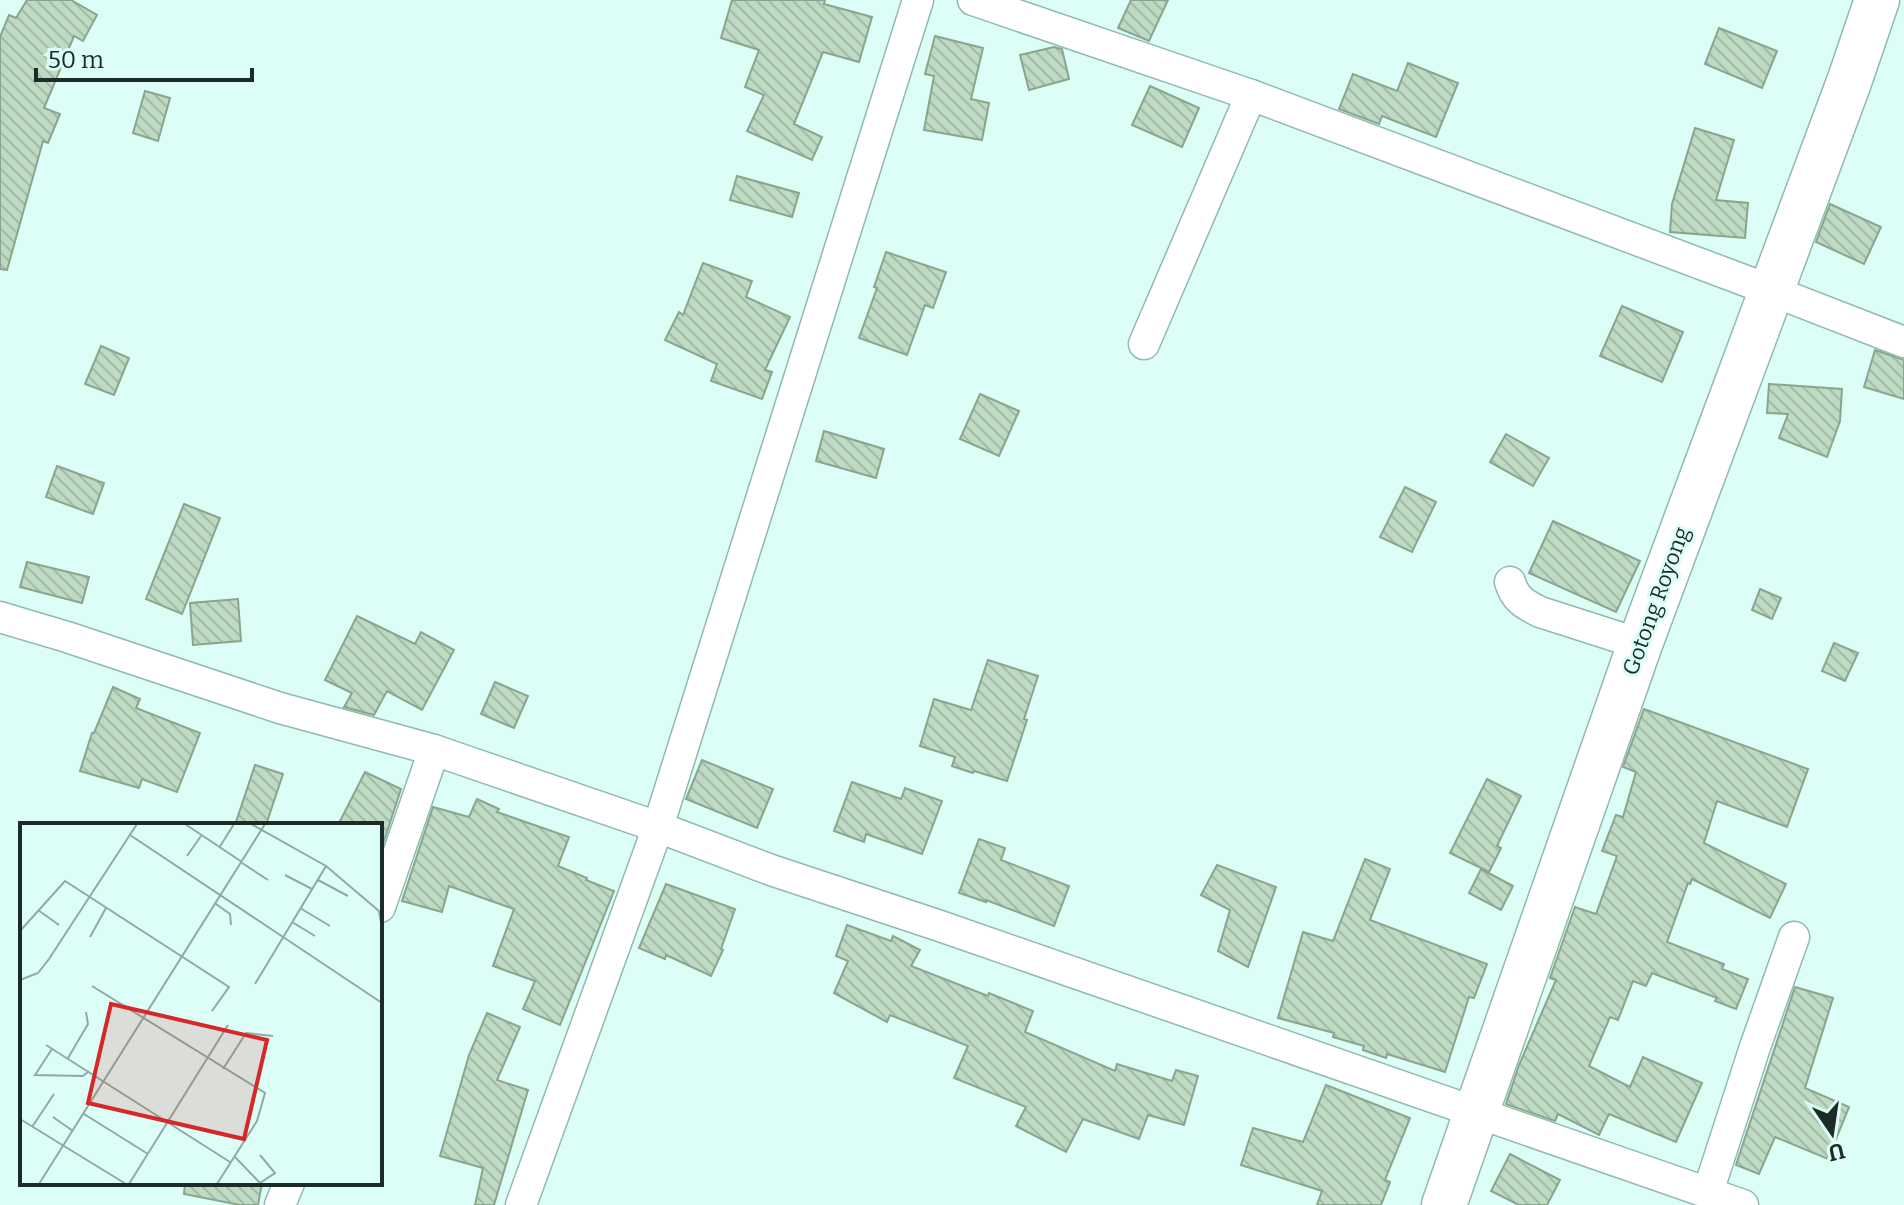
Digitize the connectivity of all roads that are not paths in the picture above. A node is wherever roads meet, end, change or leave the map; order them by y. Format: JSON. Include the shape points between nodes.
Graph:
{"nodes":[{"id":1,"x":918,"y":0,"type":"edge"},
{"id":2,"x":973,"y":0,"type":"edge"},
{"id":3,"x":1877,"y":0,"type":"edge"},
{"id":4,"x":1251,"y":95,"type":"junction"},
{"id":5,"x":1770,"y":290,"type":"junction"},
{"id":6,"x":1904,"y":342,"type":"edge"},
{"id":7,"x":1144,"y":344,"type":"dead end"},
{"id":8,"x":1510,"y":582,"type":"dead end"},
{"id":9,"x":0,"y":617,"type":"edge"},
{"id":10,"x":1640,"y":644,"type":"junction"},
{"id":11,"x":434,"y":750,"type":"junction"},
{"id":12,"x":658,"y":827,"type":"junction"},
{"id":13,"x":382,"y":901,"type":"edge"},
{"id":14,"x":1794,"y":937,"type":"dead end"},
{"id":15,"x":1475,"y":1112,"type":"junction"},
{"id":16,"x":288,"y":1185,"type":"edge"},
{"id":17,"x":1708,"y":1192,"type":"junction"},
{"id":18,"x":280,"y":1205,"type":"edge"},
{"id":19,"x":521,"y":1205,"type":"edge"},
{"id":20,"x":1444,"y":1205,"type":"edge"},
{"id":21,"x":1743,"y":1205,"type":"edge"}],
"edges":[{"from":1,"to":12,"type":"street"},
{"from":2,"to":4,"type":"street"},
{"from":3,"to":5,"type":"street","name":"Gotong Royong"},
{"from":4,"to":5,"type":"street"},
{"from":4,"to":7,"type":"street"},
{"from":5,"to":6,"type":"street"},
{"from":5,"to":10,"type":"street","name":"Gotong Royong"},
{"from":8,"to":10,"type":"street","via":[[1517,599],[1540,612]]},
{"from":9,"to":11,"type":"street","via":[[280,708]]},
{"from":10,"to":15,"type":"street","name":"Gotong Royong"},
{"from":11,"to":12,"type":"street"},
{"from":11,"to":13,"type":"street"},
{"from":12,"to":15,"type":"street"},
{"from":12,"to":19,"type":"street"},
{"from":14,"to":17,"type":"street"},
{"from":15,"to":17,"type":"street"},
{"from":15,"to":20,"type":"street","name":"Gotong Royong"},
{"from":16,"to":18,"type":"street"},
{"from":17,"to":21,"type":"street"}]}
